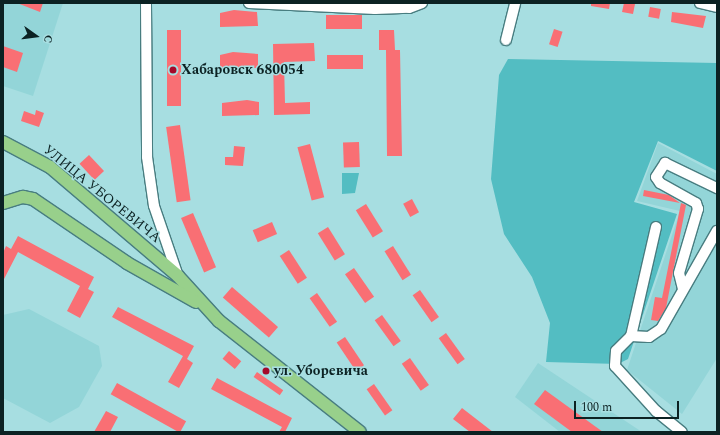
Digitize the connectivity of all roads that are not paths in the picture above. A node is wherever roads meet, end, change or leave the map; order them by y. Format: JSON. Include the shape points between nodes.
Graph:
{"nodes":[{"id":1,"x":146,"y":3,"type":"edge"},
{"id":2,"x":250,"y":3,"type":"edge"},
{"id":3,"x":422,"y":3,"type":"edge"},
{"id":4,"x":515,"y":3,"type":"edge"},
{"id":5,"x":700,"y":3,"type":"edge"},
{"id":6,"x":717,"y":7,"type":"edge"},
{"id":7,"x":506,"y":40,"type":"dead end"},
{"id":8,"x":3,"y":142,"type":"edge"},
{"id":9,"x":717,"y":188,"type":"edge"},
{"id":10,"x":3,"y":203,"type":"edge"},
{"id":11,"x":656,"y":227,"type":"dead end"},
{"id":12,"x":717,"y":231,"type":"edge"},
{"id":13,"x":168,"y":245,"type":"junction"},
{"id":14,"x":156,"y":256,"type":"junction"},
{"id":15,"x":178,"y":276,"type":"junction"},
{"id":16,"x":683,"y":289,"type":"junction"},
{"id":17,"x":210,"y":312,"type":"junction"},
{"id":18,"x":631,"y":336,"type":"junction"},
{"id":19,"x":360,"y":432,"type":"edge"},
{"id":20,"x":682,"y":432,"type":"edge"}],
"edges":[{"from":1,"to":13,"type":"street","via":[[147,157],[154,206]]},
{"from":2,"to":3,"type":"street","via":[[375,9],[409,8]]},
{"from":4,"to":7,"type":"street"},
{"from":5,"to":6,"type":"street"},
{"from":8,"to":14,"type":"main road","name":"УЛИЦА УБОРЕВИЧА","via":[[50,167]]},
{"from":9,"to":16,"type":"street","via":[[665,163],[656,177],[660,183],[696,203],[698,209],[679,273],[679,284]]},
{"from":10,"to":17,"type":"main road","via":[[23,197],[34,200],[127,263]]},
{"from":11,"to":18,"type":"street"},
{"from":12,"to":16,"type":"street"},
{"from":13,"to":14,"type":"street"},
{"from":13,"to":15,"type":"street"},
{"from":14,"to":15,"type":"main road","name":"УЛИЦА УБОРЕВИЧА"},
{"from":15,"to":17,"type":"main road","name":"УЛИЦА УБОРЕВИЧА"},
{"from":16,"to":18,"type":"street","via":[[656,334]]},
{"from":17,"to":19,"type":"main road"},
{"from":18,"to":20,"type":"street","via":[[616,351],[615,366],[656,411]]}]}
